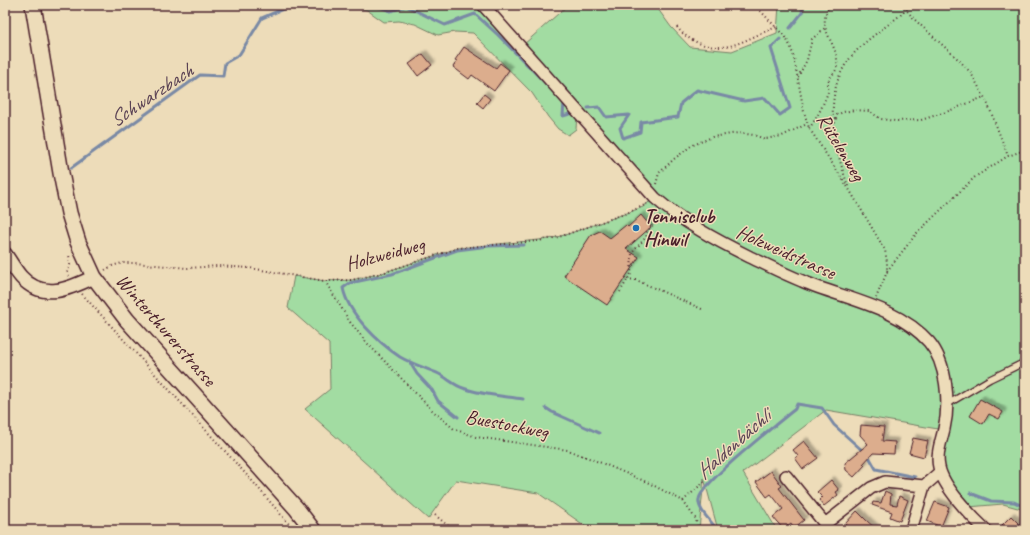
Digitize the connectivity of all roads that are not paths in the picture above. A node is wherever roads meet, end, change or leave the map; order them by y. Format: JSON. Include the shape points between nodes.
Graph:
{"nodes":[{"id":1,"x":33,"y":5,"type":"edge"},
{"id":2,"x":483,"y":5,"type":"edge"},
{"id":3,"x":5,"y":254,"type":"edge"},
{"id":4,"x":94,"y":277,"type":"junction"},
{"id":5,"x":1025,"y":362,"type":"edge"},
{"id":6,"x":946,"y":405,"type":"junction"},
{"id":7,"x":940,"y":472,"type":"junction"},
{"id":8,"x":786,"y":476,"type":"dead end"},
{"id":9,"x":924,"y":486,"type":"junction"},
{"id":10,"x":313,"y":530,"type":"edge"},
{"id":11,"x":911,"y":530,"type":"edge"},
{"id":12,"x":986,"y":530,"type":"edge"}],
"edges":[{"from":1,"to":4,"type":"main road","name":"Winterthurerstrasse","via":[[69,213],[78,242]]},
{"from":2,"to":6,"type":"street","name":"Holzweidstrasse","via":[[666,208],[707,235],[781,272],[893,315],[924,337],[938,356],[944,371]]},
{"from":3,"to":4,"type":"street","via":[[21,277],[36,289],[55,292]]},
{"from":4,"to":10,"type":"main road","name":"Winterthurerstrasse","via":[[128,320],[291,502]]},
{"from":5,"to":6,"type":"lane"},
{"from":6,"to":7,"type":"street","name":"Holzweidstrasse","via":[[938,454]]},
{"from":7,"to":9,"type":"street"},
{"from":7,"to":12,"type":"street","name":"Holzweidstrasse","via":[[959,501]]},
{"from":8,"to":9,"type":"street","via":[[825,524],[871,488],[885,482]]},
{"from":9,"to":11,"type":"street"}]}
